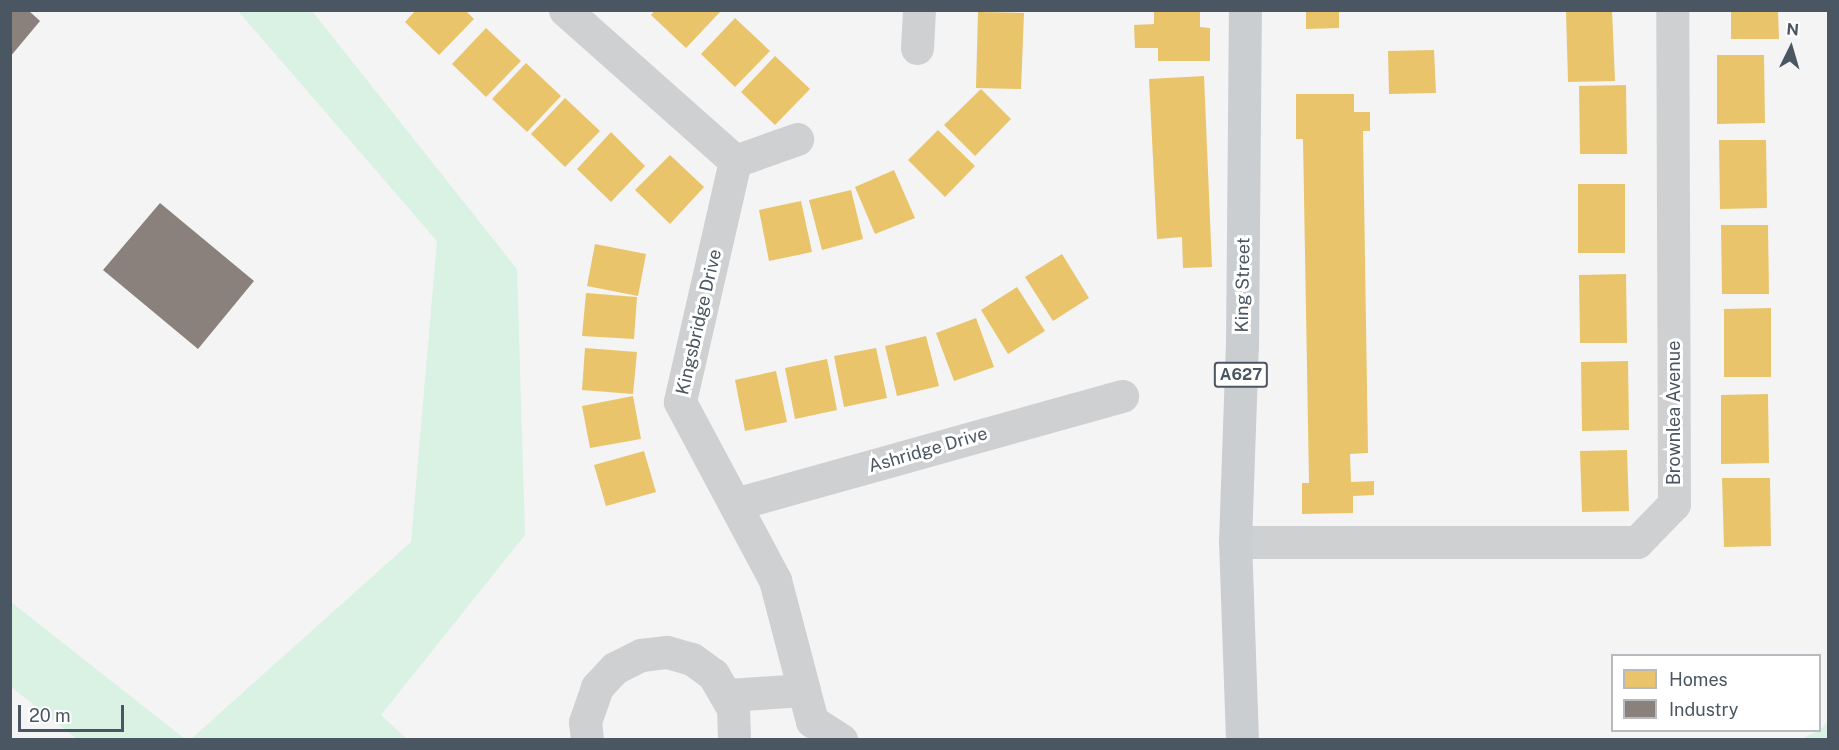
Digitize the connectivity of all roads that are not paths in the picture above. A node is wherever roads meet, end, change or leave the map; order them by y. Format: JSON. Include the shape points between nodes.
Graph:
{"nodes":[{"id":1,"x":565,"y":10,"type":"edge"},
{"id":2,"x":918,"y":10,"type":"edge"},
{"id":3,"x":1245,"y":10,"type":"edge"},
{"id":4,"x":1672,"y":10,"type":"edge"},
{"id":5,"x":917,"y":48,"type":"dead end"},
{"id":6,"x":797,"y":139,"type":"dead end"},
{"id":7,"x":735,"y":161,"type":"junction"},
{"id":8,"x":1122,"y":396,"type":"dead end"},
{"id":9,"x":735,"y":504,"type":"junction"},
{"id":10,"x":1235,"y":542,"type":"junction"},
{"id":11,"x":804,"y":690,"type":"junction"},
{"id":12,"x":728,"y":695,"type":"junction"},
{"id":13,"x":587,"y":740,"type":"edge"},
{"id":14,"x":734,"y":740,"type":"edge"},
{"id":15,"x":841,"y":740,"type":"edge"},
{"id":16,"x":1242,"y":740,"type":"edge"}],
"edges":[{"from":1,"to":7,"type":"street"},
{"from":2,"to":5,"type":"street"},
{"from":3,"to":10,"type":"main road","name":"King Street","number":"A627","via":[[1242,346]]},
{"from":4,"to":10,"type":"street","name":"Brownlea Avenue","via":[[1674,504],[1637,542]]},
{"from":6,"to":7,"type":"street"},
{"from":7,"to":9,"type":"street","name":"Kingsbridge Drive","via":[[680,402]]},
{"from":8,"to":9,"type":"street","name":"Ashridge Drive"},
{"from":9,"to":11,"type":"street","name":"Kingsbridge Drive","via":[[775,580]]},
{"from":10,"to":16,"type":"main road","name":"King Street","number":"A627"},
{"from":11,"to":12,"type":"street"},
{"from":11,"to":15,"type":"street","name":"Kingsbridge Drive","via":[[812,721]]},
{"from":12,"to":13,"type":"street","via":[[713,674],[692,659],[667,652],[640,655],[615,668],[597,687],[585,722]]},
{"from":12,"to":14,"type":"street","via":[[733,708]]}]}
